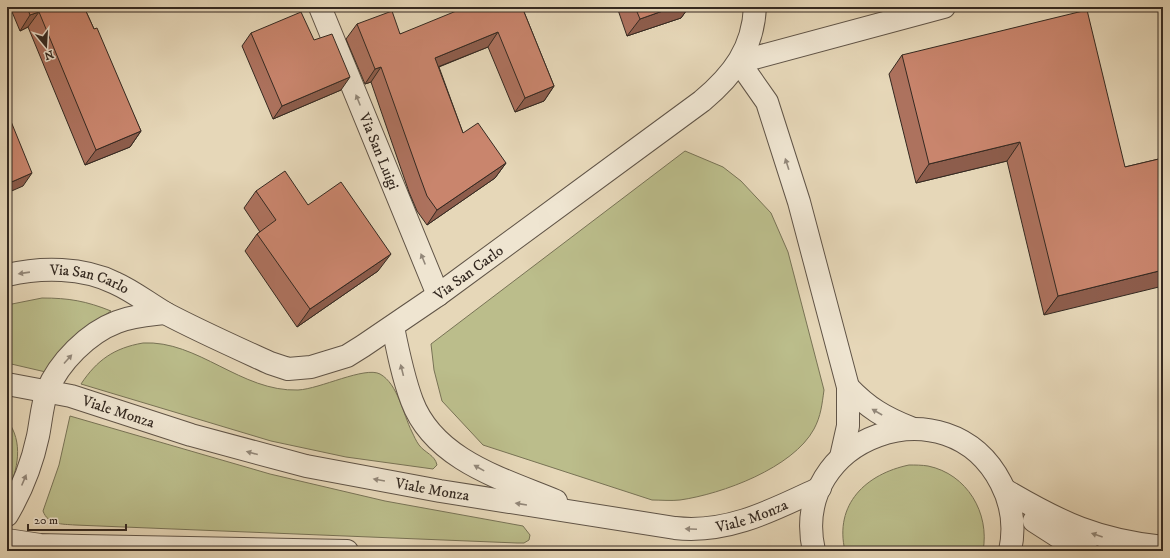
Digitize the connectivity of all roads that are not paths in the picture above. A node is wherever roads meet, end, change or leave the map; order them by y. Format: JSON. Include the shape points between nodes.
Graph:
{"nodes":[{"id":1,"x":320,"y":7,"type":"edge"},
{"id":2,"x":755,"y":7,"type":"edge"},
{"id":3,"x":944,"y":7,"type":"edge"},
{"id":4,"x":739,"y":62,"type":"junction"},
{"id":5,"x":7,"y":276,"type":"edge"},
{"id":6,"x":438,"y":295,"type":"junction"},
{"id":7,"x":165,"y":313,"type":"junction"},
{"id":8,"x":393,"y":327,"type":"junction"},
{"id":9,"x":7,"y":384,"type":"edge"},
{"id":10,"x":848,"y":387,"type":"junction"},
{"id":11,"x":47,"y":392,"type":"junction"},
{"id":12,"x":913,"y":428,"type":"junction"},
{"id":13,"x":841,"y":458,"type":"junction"},
{"id":14,"x":820,"y":488,"type":"junction"},
{"id":15,"x":1007,"y":498,"type":"junction"},
{"id":16,"x":7,"y":515,"type":"edge"},
{"id":17,"x":592,"y":515,"type":"junction"},
{"id":18,"x":7,"y":540,"type":"edge"},
{"id":19,"x":1163,"y":547,"type":"edge"},
{"id":20,"x":347,"y":551,"type":"edge"},
{"id":21,"x":814,"y":551,"type":"edge"},
{"id":22,"x":1010,"y":551,"type":"edge"},
{"id":23,"x":1087,"y":551,"type":"edge"}],
"edges":[{"from":6,"to":1,"type":"street","name":"Via San Luigi","one_way":true},
{"from":2,"to":4,"type":"street","name":"Via San Carlo","via":[[752,31]]},
{"from":3,"to":4,"type":"street"},
{"from":4,"to":6,"type":"street","name":"Via San Carlo","via":[[722,84],[702,101]]},
{"from":10,"to":4,"type":"street","one_way":true,"via":[[799,202],[767,102]]},
{"from":7,"to":5,"type":"street","name":"Via San Carlo","one_way":true,"via":[[116,283],[90,274],[53,270]]},
{"from":6,"to":8,"type":"street","name":"Via San Carlo"},
{"from":7,"to":8,"type":"street","name":"Via San Carlo","via":[[265,361],[288,369],[311,367],[347,356]]},
{"from":11,"to":7,"type":"street","name":"Via San Carlo","one_way":true,"via":[[67,359],[98,331],[126,319]]},
{"from":17,"to":8,"type":"street","one_way":true,"via":[[489,473],[467,462],[439,442],[412,402]]},
{"from":9,"to":11,"type":"street","name":"Viale Monza"},
{"from":12,"to":10,"type":"street","one_way":true,"via":[[873,410]]},
{"from":10,"to":13,"type":"street","via":[[848,426]]},
{"from":16,"to":11,"type":"street","one_way":true,"via":[[30,467]]},
{"from":17,"to":11,"type":"street","name":"Viale Monza","one_way":true,"via":[[440,491],[306,466],[191,435],[71,396]]},
{"from":12,"to":13,"type":"street","via":[[890,431],[869,438]]},
{"from":12,"to":15,"type":"street","via":[[946,435],[967,445],[992,468]]},
{"from":13,"to":14,"type":"street"},
{"from":14,"to":17,"type":"street","name":"Viale Monza","one_way":true,"via":[[756,517],[711,529],[675,528]]},
{"from":14,"to":21,"type":"street","via":[[812,511]]},
{"from":19,"to":15,"type":"street","one_way":true,"via":[[1128,543],[1101,536]]},
{"from":15,"to":22,"type":"street","via":[[1012,534]]},
{"from":15,"to":23,"type":"street","via":[[1062,539]]},
{"from":18,"to":20,"type":"street","via":[[82,546]]}]}
